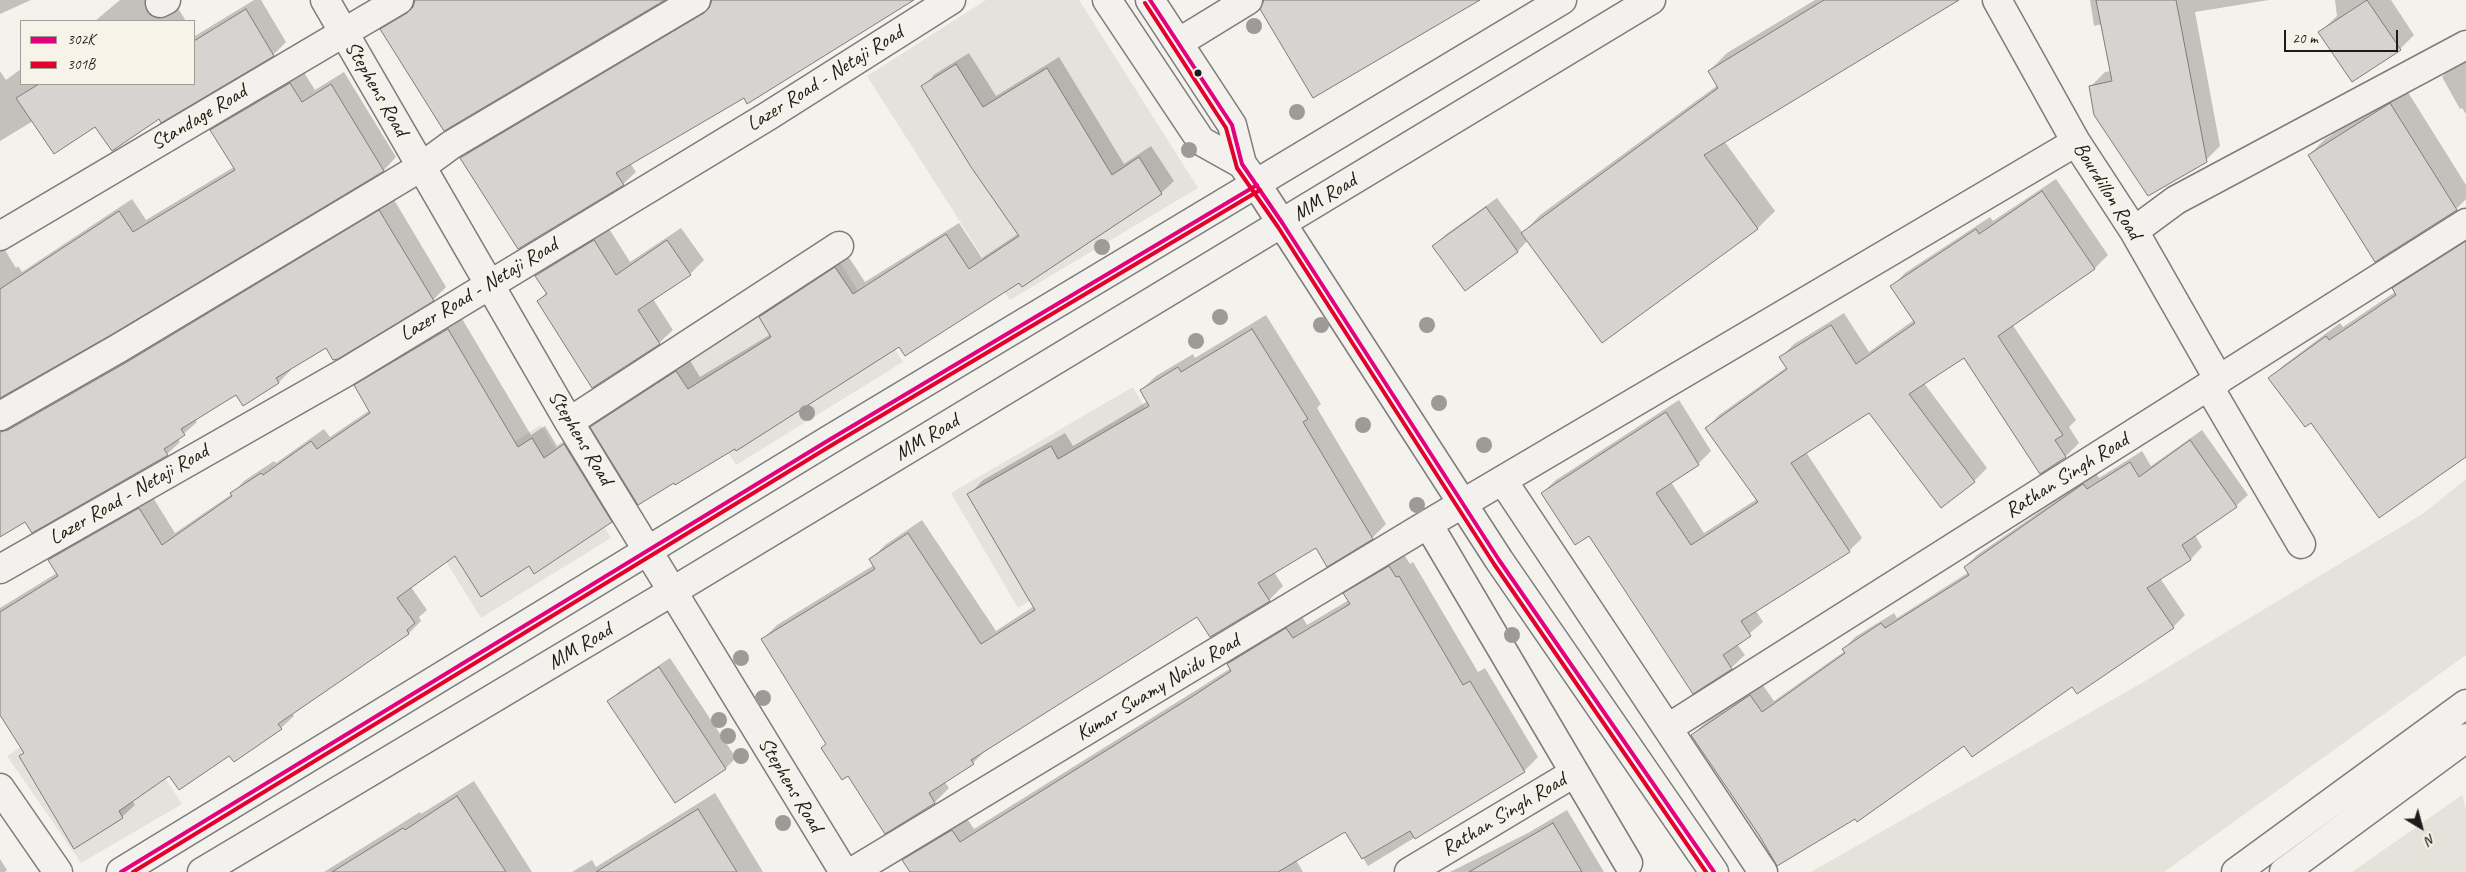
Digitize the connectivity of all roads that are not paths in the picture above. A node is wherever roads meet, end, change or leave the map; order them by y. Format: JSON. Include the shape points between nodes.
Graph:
{"nodes":[{"id":1,"x":325,"y":0,"type":"edge"},
{"id":2,"x":399,"y":0,"type":"edge"},
{"id":3,"x":696,"y":0,"type":"edge"},
{"id":4,"x":951,"y":0,"type":"edge"},
{"id":5,"x":1107,"y":0,"type":"edge"},
{"id":6,"x":1150,"y":0,"type":"edge"},
{"id":7,"x":1248,"y":0,"type":"edge"},
{"id":8,"x":1562,"y":0,"type":"edge"},
{"id":9,"x":1651,"y":0,"type":"edge"},
{"id":10,"x":1997,"y":0,"type":"edge"},
{"id":11,"x":343,"y":32,"type":"junction"},
{"id":12,"x":1178,"y":43,"type":"junction"},
{"id":13,"x":2466,"y":45,"type":"edge"},
{"id":14,"x":2076,"y":142,"type":"junction"},
{"id":15,"x":422,"y":166,"type":"junction"},
{"id":16,"x":1250,"y":174,"type":"junction"},
{"id":17,"x":2466,"y":223,"type":"edge"},
{"id":18,"x":1284,"y":224,"type":"junction"},
{"id":19,"x":2134,"y":231,"type":"junction"},
{"id":20,"x":0,"y":236,"type":"edge"},
{"id":21,"x":839,"y":246,"type":"dead end"},
{"id":22,"x":489,"y":283,"type":"junction"},
{"id":23,"x":2214,"y":384,"type":"junction"},
{"id":24,"x":0,"y":416,"type":"edge"},
{"id":25,"x":569,"y":422,"type":"junction"},
{"id":26,"x":1503,"y":481,"type":"junction"},
{"id":27,"x":1464,"y":504,"type":"junction"},
{"id":28,"x":1428,"y":524,"type":"junction"},
{"id":29,"x":2302,"y":544,"type":"dead end"},
{"id":30,"x":648,"y":551,"type":"junction"},
{"id":31,"x":0,"y":568,"type":"edge"},
{"id":32,"x":673,"y":591,"type":"junction"},
{"id":33,"x":2466,"y":704,"type":"edge"},
{"id":34,"x":1668,"y":728,"type":"junction"},
{"id":35,"x":2466,"y":738,"type":"edge"},
{"id":36,"x":1574,"y":773,"type":"junction"},
{"id":37,"x":0,"y":788,"type":"edge"},
{"id":38,"x":1628,"y":863,"type":"dead end"},
{"id":39,"x":58,"y":872,"type":"edge"},
{"id":40,"x":120,"y":872,"type":"edge"},
{"id":41,"x":202,"y":872,"type":"edge"},
{"id":42,"x":844,"y":872,"type":"edge"},
{"id":43,"x":852,"y":872,"type":"edge"},
{"id":44,"x":1409,"y":872,"type":"edge"},
{"id":45,"x":1714,"y":872,"type":"edge"},
{"id":46,"x":1763,"y":872,"type":"edge"},
{"id":47,"x":2236,"y":872,"type":"edge"},
{"id":48,"x":2284,"y":872,"type":"edge"}],
"edges":[{"from":1,"to":11,"type":"street","name":"Stephens Road"},
{"from":2,"to":11,"type":"street","name":"Standage Road"},
{"from":3,"to":15,"type":"street","via":[[451,145]]},
{"from":4,"to":22,"type":"street","name":"Lazer Road - Netaji Road","via":[[768,116]]},
{"from":5,"to":16,"type":"street","via":[[1202,141]]},
{"from":6,"to":12,"type":"street"},
{"from":7,"to":12,"type":"street"},
{"from":8,"to":16,"type":"street"},
{"from":9,"to":18,"type":"street","name":"MM Road"},
{"from":10,"to":14,"type":"street","name":"Bourdillon Road"},
{"from":11,"to":15,"type":"street","name":"Stephens Road"},
{"from":11,"to":20,"type":"street","name":"Standage Road"},
{"from":12,"to":16,"type":"street","via":[[1232,125]]},
{"from":13,"to":19,"type":"street","via":[[2176,200]]},
{"from":14,"to":19,"type":"street","name":"Bourdillon Road"},
{"from":14,"to":26,"type":"street","name":"Kumar Swamy Naidu Road"},
{"from":15,"to":22,"type":"street","name":"Stephens Road"},
{"from":15,"to":24,"type":"street","via":[[120,348]]},
{"from":16,"to":18,"type":"street"},
{"from":16,"to":30,"type":"street"},
{"from":17,"to":23,"type":"street","name":"Rathan Singh Road"},
{"from":18,"to":27,"type":"street"},
{"from":18,"to":32,"type":"street","name":"MM Road"},
{"from":19,"to":23,"type":"street","name":"Bourdillon Road"},
{"from":21,"to":25,"type":"street"},
{"from":22,"to":25,"type":"street","name":"Stephens Road"},
{"from":22,"to":31,"type":"street","name":"Lazer Road - Netaji Road","via":[[346,372]]},
{"from":23,"to":29,"type":"street","name":"Bourdillon Road"},
{"from":23,"to":34,"type":"street","name":"Rathan Singh Road"},
{"from":25,"to":30,"type":"street","name":"Stephens Road"},
{"from":26,"to":27,"type":"street","name":"Kumar Swamy Naidu Road"},
{"from":26,"to":34,"type":"street"},
{"from":27,"to":28,"type":"street","name":"Kumar Swamy Naidu Road"},
{"from":27,"to":45,"type":"street","via":[[1499,560]]},
{"from":28,"to":36,"type":"street"},
{"from":28,"to":43,"type":"street","name":"Kumar Swamy Naidu Road"},
{"from":30,"to":32,"type":"street","name":"Stephens Road"},
{"from":30,"to":40,"type":"street"},
{"from":32,"to":41,"type":"street","name":"MM Road"},
{"from":32,"to":42,"type":"street","name":"Stephens Road"},
{"from":33,"to":47,"type":"street"},
{"from":34,"to":46,"type":"street"},
{"from":35,"to":48,"type":"street"},
{"from":36,"to":38,"type":"street"},
{"from":36,"to":44,"type":"street","name":"Rathan Singh Road"},
{"from":37,"to":39,"type":"street"}]}
